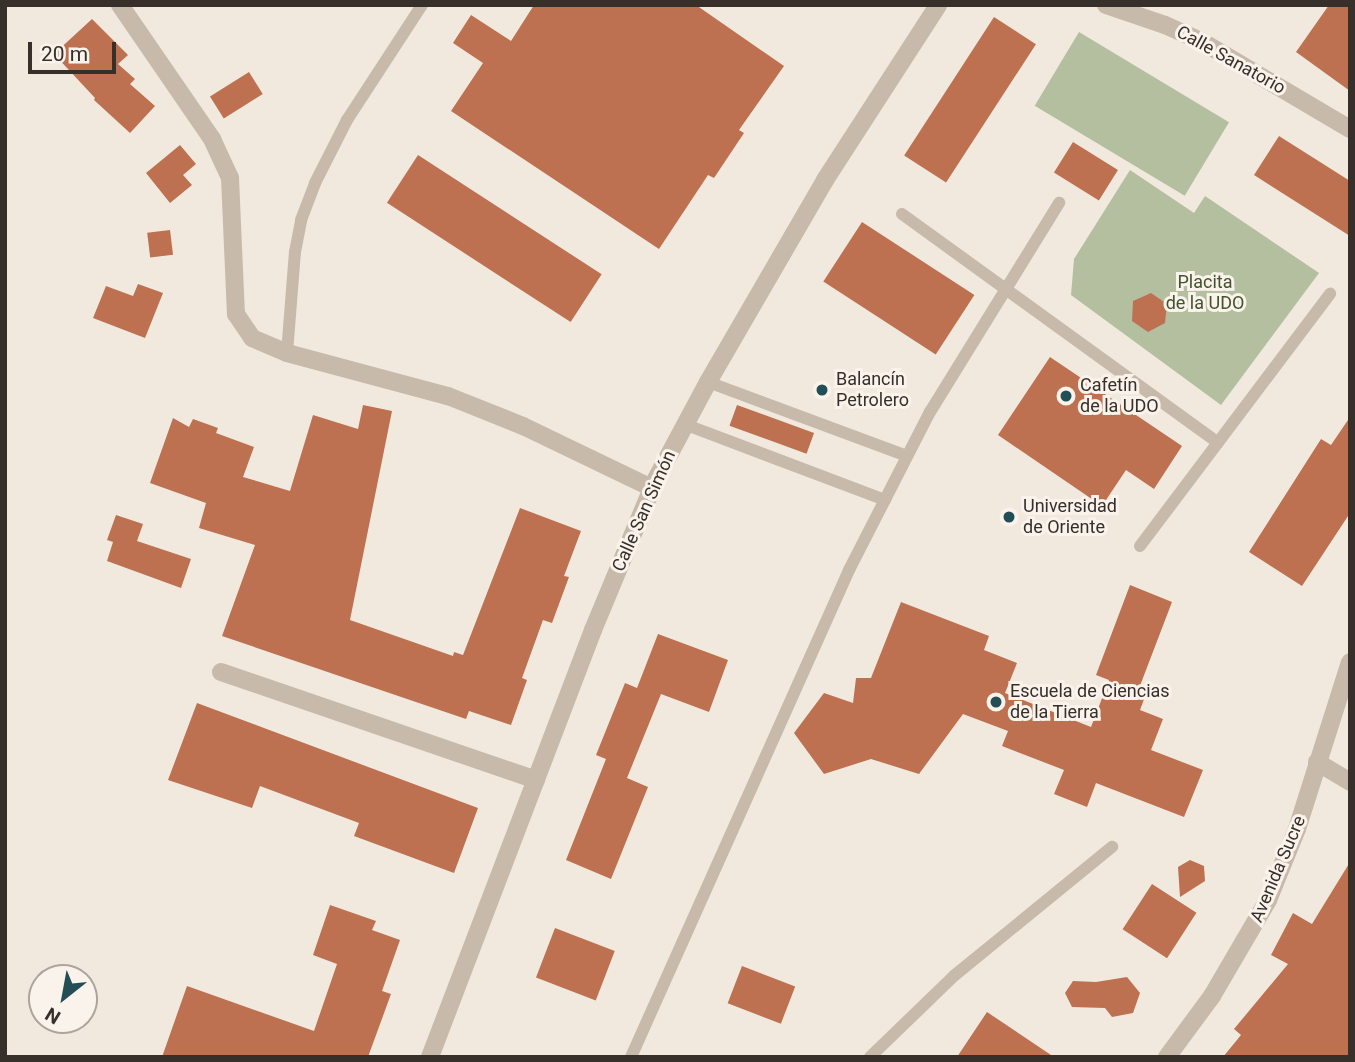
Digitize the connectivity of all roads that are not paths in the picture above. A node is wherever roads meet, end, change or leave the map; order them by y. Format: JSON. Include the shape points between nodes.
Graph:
{"nodes":[{"id":1,"x":120,"y":5,"type":"edge"},
{"id":2,"x":422,"y":5,"type":"edge"},
{"id":3,"x":938,"y":5,"type":"edge"},
{"id":4,"x":1106,"y":5,"type":"edge"},
{"id":5,"x":1350,"y":130,"type":"edge"},
{"id":6,"x":1059,"y":203,"type":"dead end"},
{"id":7,"x":902,"y":214,"type":"dead end"},
{"id":8,"x":1007,"y":287,"type":"junction"},
{"id":9,"x":1330,"y":294,"type":"dead end"},
{"id":10,"x":287,"y":353,"type":"junction"},
{"id":11,"x":708,"y":382,"type":"junction"},
{"id":12,"x":684,"y":424,"type":"junction"},
{"id":13,"x":1218,"y":443,"type":"junction"},
{"id":14,"x":907,"y":456,"type":"junction"},
{"id":15,"x":652,"y":488,"type":"junction"},
{"id":16,"x":885,"y":500,"type":"junction"},
{"id":17,"x":1140,"y":546,"type":"dead end"},
{"id":18,"x":1350,"y":662,"type":"edge"},
{"id":19,"x":221,"y":672,"type":"dead end"},
{"id":20,"x":1317,"y":762,"type":"junction"},
{"id":21,"x":536,"y":780,"type":"junction"},
{"id":22,"x":1350,"y":782,"type":"edge"},
{"id":23,"x":1112,"y":847,"type":"dead end"},
{"id":24,"x":430,"y":1057,"type":"edge"},
{"id":25,"x":631,"y":1057,"type":"edge"},
{"id":26,"x":870,"y":1057,"type":"edge"},
{"id":27,"x":1167,"y":1057,"type":"edge"}],
"edges":[{"from":1,"to":10,"type":"street","via":[[212,139],[230,178],[236,314],[241,325],[252,338]]},
{"from":2,"to":10,"type":"lane","via":[[347,120],[314,183],[295,251]]},
{"from":3,"to":11,"type":"street","name":"Calle San Simón","via":[[825,180]]},
{"from":4,"to":5,"type":"street","name":"Calle Sanatorio","via":[[1201,41]]},
{"from":6,"to":8,"type":"lane"},
{"from":7,"to":8,"type":"lane"},
{"from":8,"to":13,"type":"lane"},
{"from":8,"to":14,"type":"lane"},
{"from":9,"to":13,"type":"lane"},
{"from":10,"to":15,"type":"street","via":[[448,396]]},
{"from":11,"to":12,"type":"street","name":"Calle San Simón"},
{"from":11,"to":14,"type":"lane"},
{"from":12,"to":15,"type":"street","name":"Calle San Simón"},
{"from":12,"to":16,"type":"lane"},
{"from":13,"to":17,"type":"lane"},
{"from":14,"to":16,"type":"lane"},
{"from":15,"to":21,"type":"street","name":"Calle San Simón"},
{"from":16,"to":25,"type":"lane","via":[[849,570]]},
{"from":18,"to":20,"type":"street","name":"Avenida Sucre"},
{"from":19,"to":21,"type":"street"},
{"from":20,"to":22,"type":"street"},
{"from":20,"to":27,"type":"street","name":"Avenida Sucre","via":[[1297,829],[1263,911],[1212,996]]},
{"from":21,"to":24,"type":"street","name":"Calle San Simón"},
{"from":23,"to":26,"type":"lane","via":[[955,975]]}]}
